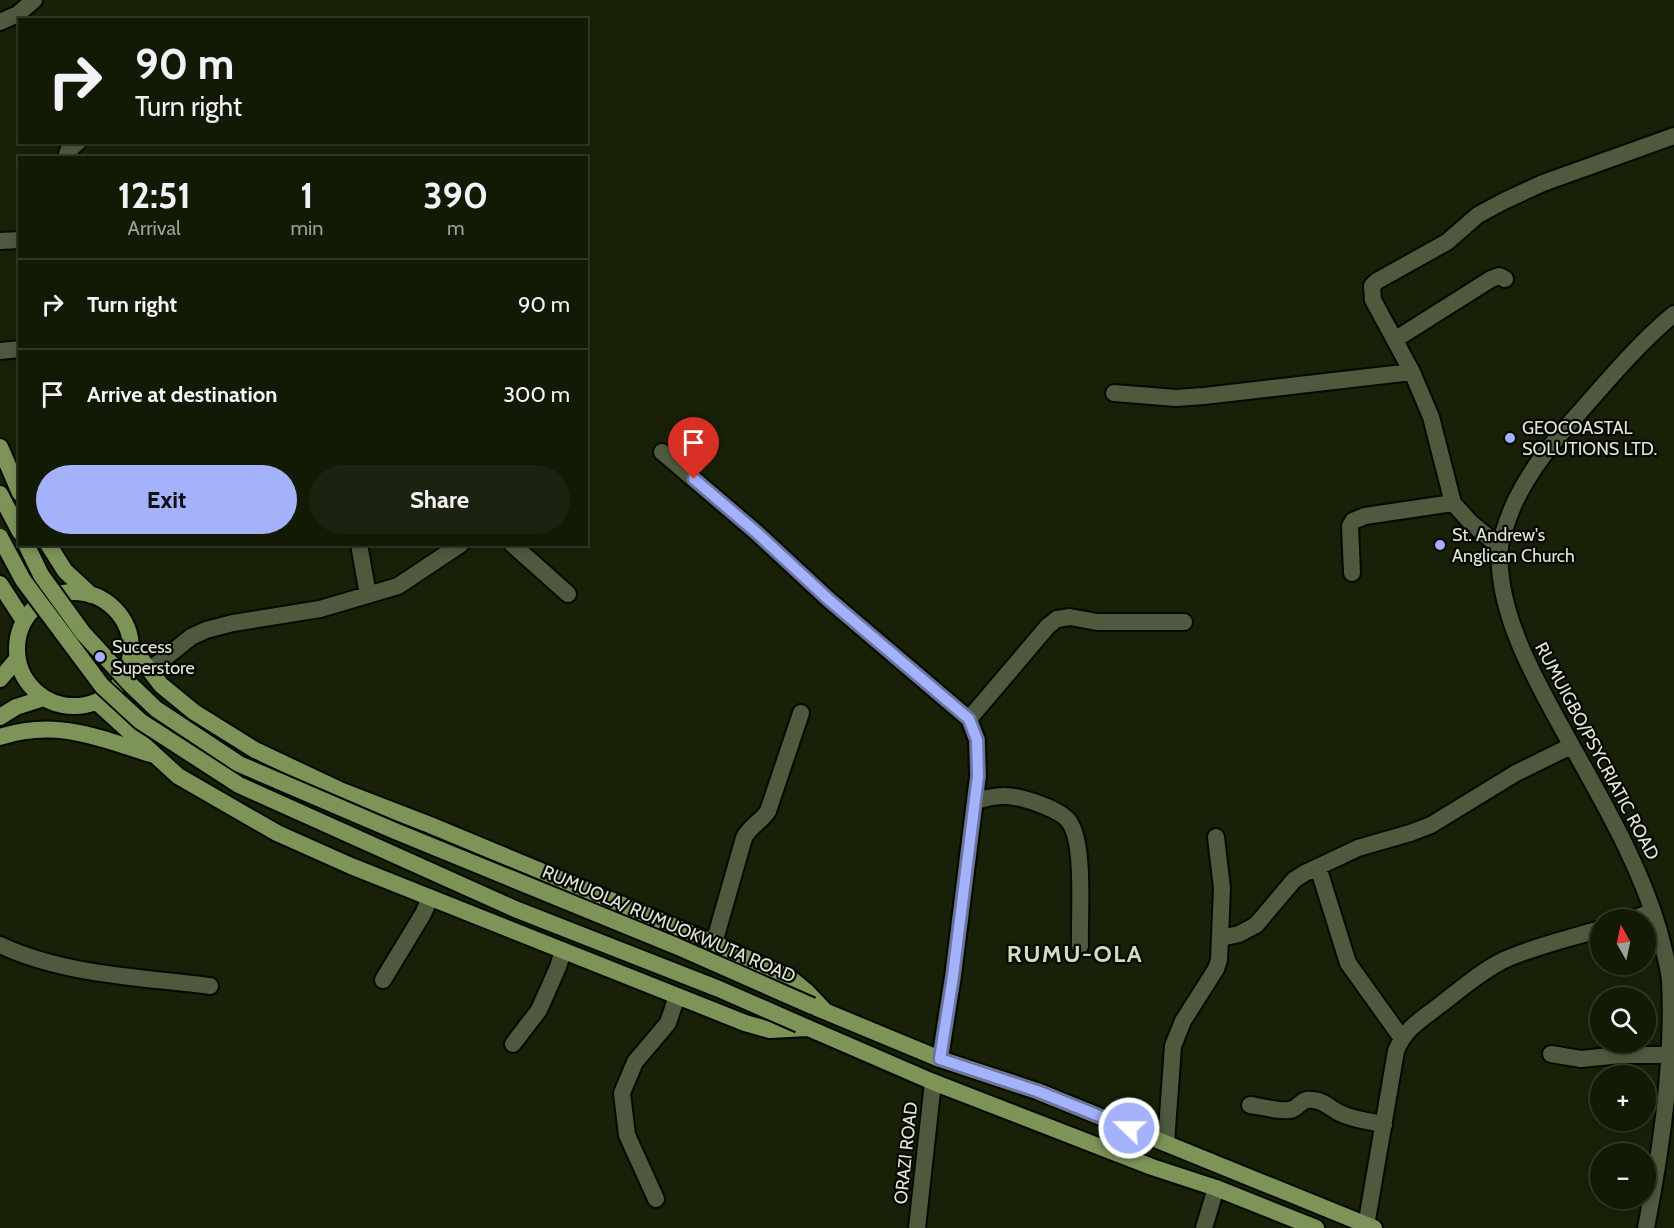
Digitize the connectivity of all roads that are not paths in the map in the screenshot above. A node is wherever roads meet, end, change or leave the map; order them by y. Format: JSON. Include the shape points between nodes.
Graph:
{"nodes":[{"id":1,"x":34,"y":0,"type":"edge"},
{"id":2,"x":0,"y":22,"type":"edge"},
{"id":3,"x":1674,"y":136,"type":"edge"},
{"id":4,"x":76,"y":144,"type":"edge"},
{"id":5,"x":67,"y":156,"type":"edge"},
{"id":6,"x":18,"y":240,"type":"edge"},
{"id":7,"x":0,"y":241,"type":"edge"},
{"id":8,"x":1505,"y":279,"type":"dead end"},
{"id":9,"x":1674,"y":314,"type":"edge"},
{"id":10,"x":1395,"y":339,"type":"junction"},
{"id":11,"x":18,"y":349,"type":"edge"},
{"id":12,"x":0,"y":351,"type":"edge"},
{"id":13,"x":1412,"y":372,"type":"junction"},
{"id":14,"x":1114,"y":393,"type":"dead end"},
{"id":15,"x":0,"y":447,"type":"edge"},
{"id":16,"x":662,"y":452,"type":"dead end"},
{"id":17,"x":18,"y":488,"type":"edge"},
{"id":18,"x":0,"y":494,"type":"edge"},
{"id":19,"x":1453,"y":503,"type":"junction"},
{"id":20,"x":18,"y":528,"type":"edge"},
{"id":21,"x":0,"y":537,"type":"edge"},
{"id":22,"x":27,"y":546,"type":"edge"},
{"id":23,"x":49,"y":546,"type":"edge"},
{"id":24,"x":359,"y":546,"type":"edge"},
{"id":25,"x":458,"y":546,"type":"edge"},
{"id":26,"x":514,"y":546,"type":"edge"},
{"id":27,"x":1500,"y":547,"type":"junction"},
{"id":28,"x":1352,"y":573,"type":"dead end"},
{"id":29,"x":0,"y":584,"type":"edge"},
{"id":30,"x":568,"y":594,"type":"dead end"},
{"id":31,"x":91,"y":595,"type":"junction"},
{"id":32,"x":368,"y":595,"type":"junction"},
{"id":33,"x":24,"y":621,"type":"junction"},
{"id":34,"x":1184,"y":622,"type":"dead end"},
{"id":35,"x":132,"y":647,"type":"junction"},
{"id":36,"x":17,"y":659,"type":"junction"},
{"id":37,"x":150,"y":670,"type":"junction"},
{"id":38,"x":0,"y":679,"type":"edge"},
{"id":39,"x":44,"y":698,"type":"junction"},
{"id":40,"x":97,"y":702,"type":"junction"},
{"id":41,"x":801,"y":713,"type":"dead end"},
{"id":42,"x":0,"y":717,"type":"edge"},
{"id":43,"x":969,"y":719,"type":"junction"},
{"id":44,"x":0,"y":737,"type":"edge"},
{"id":45,"x":1571,"y":746,"type":"junction"},
{"id":46,"x":156,"y":756,"type":"junction"},
{"id":47,"x":975,"y":801,"type":"junction"},
{"id":48,"x":1216,"y":837,"type":"dead end"},
{"id":49,"x":1318,"y":867,"type":"junction"},
{"id":50,"x":430,"y":898,"type":"junction"},
{"id":51,"x":1651,"y":909,"type":"edge"},
{"id":52,"x":1656,"y":927,"type":"edge"},
{"id":53,"x":1590,"y":931,"type":"edge"},
{"id":54,"x":1221,"y":938,"type":"junction"},
{"id":55,"x":714,"y":943,"type":"junction"},
{"id":56,"x":0,"y":945,"type":"edge"},
{"id":57,"x":1080,"y":946,"type":"dead end"},
{"id":58,"x":563,"y":951,"type":"junction"},
{"id":59,"x":383,"y":980,"type":"dead end"},
{"id":60,"x":210,"y":986,"type":"dead end"},
{"id":61,"x":677,"y":996,"type":"junction"},
{"id":62,"x":819,"y":1009,"type":"junction"},
{"id":63,"x":803,"y":1026,"type":"junction"},
{"id":64,"x":1401,"y":1038,"type":"junction"},
{"id":65,"x":513,"y":1044,"type":"dead end"},
{"id":66,"x":1551,"y":1054,"type":"dead end"},
{"id":67,"x":1671,"y":1055,"type":"junction"},
{"id":68,"x":940,"y":1059,"type":"junction"},
{"id":69,"x":933,"y":1082,"type":"junction"},
{"id":70,"x":1250,"y":1105,"type":"dead end"},
{"id":71,"x":1384,"y":1125,"type":"junction"},
{"id":72,"x":1166,"y":1143,"type":"junction"},
{"id":73,"x":1216,"y":1188,"type":"junction"},
{"id":74,"x":656,"y":1199,"type":"dead end"},
{"id":75,"x":1370,"y":1227,"type":"edge"},
{"id":76,"x":917,"y":1228,"type":"edge"},
{"id":77,"x":1204,"y":1228,"type":"edge"},
{"id":78,"x":1316,"y":1228,"type":"edge"},
{"id":79,"x":1646,"y":1228,"type":"edge"}],
"edges":[{"from":1,"to":2,"type":"street","via":[[18,14]]},
{"from":3,"to":10,"type":"street","via":[[1504,201],[1478,215],[1447,242],[1377,281],[1372,286],[1373,300]]},
{"from":4,"to":5,"type":"street"},
{"from":6,"to":7,"type":"street"},
{"from":8,"to":10,"type":"street","via":[[1491,279]]},
{"from":9,"to":27,"type":"street","name":"RUMUIGBO/PSYCRIATIC ROAD","via":[[1623,363],[1532,471],[1512,506]]},
{"from":10,"to":13,"type":"street"},
{"from":11,"to":12,"type":"street"},
{"from":13,"to":14,"type":"street","via":[[1176,398]]},
{"from":13,"to":19,"type":"street","via":[[1431,417]]},
{"from":15,"to":17,"type":"main road"},
{"from":16,"to":43,"type":"street"},
{"from":18,"to":20,"type":"main road"},
{"from":19,"to":27,"type":"street"},
{"from":19,"to":28,"type":"street","via":[[1353,521]]},
{"from":21,"to":63,"type":"main road","bridge":true,"via":[[23,580],[102,686],[140,721],[238,785],[515,909]]},
{"from":22,"to":62,"type":"main road","name":"RUMUOLA/ RUMUOKWUTA ROAD","bridge":true,"via":[[41,575],[83,633],[131,685],[156,709],[239,764]]},
{"from":23,"to":31,"type":"main road","via":[[65,571]]},
{"from":24,"to":32,"type":"street"},
{"from":25,"to":32,"type":"street","via":[[398,586]]},
{"from":26,"to":30,"type":"street"},
{"from":27,"to":45,"type":"street","name":"RUMUIGBO/PSYCRIATIC ROAD","via":[[1502,587],[1519,643]]},
{"from":29,"to":33,"type":"main road"},
{"from":31,"to":33,"type":"main road","via":[[70,592],[50,598]]},
{"from":31,"to":35,"type":"main road","via":[[118,612],[128,628]]},
{"from":32,"to":37,"type":"street","via":[[320,609],[207,630],[191,637]]},
{"from":33,"to":36,"type":"main road"},
{"from":34,"to":43,"type":"street","via":[[1057,619]]},
{"from":35,"to":37,"type":"main road"},
{"from":35,"to":40,"type":"main road","via":[[126,676],[113,692]]},
{"from":36,"to":38,"type":"main road"},
{"from":36,"to":39,"type":"main road","via":[[31,688]]},
{"from":37,"to":55,"type":"main road","via":[[161,685],[194,712],[255,750],[342,791]]},
{"from":39,"to":40,"type":"main road","via":[[64,706]]},
{"from":39,"to":42,"type":"main road","via":[[16,706]]},
{"from":40,"to":46,"type":"main road"},
{"from":41,"to":55,"type":"street","via":[[768,811],[744,838]]},
{"from":43,"to":47,"type":"street","via":[[977,740]]},
{"from":44,"to":46,"type":"main road","via":[[20,730],[49,728],[88,734]]},
{"from":45,"to":49,"type":"street","via":[[1516,773],[1431,825],[1358,848]]},
{"from":45,"to":51,"type":"street","name":"RUMUIGBO/PSYCRIATIC ROAD","via":[[1638,871]]},
{"from":46,"to":50,"type":"main road","via":[[178,776],[277,833]]},
{"from":47,"to":57,"type":"street","via":[[1014,797],[1040,805],[1070,822],[1078,854]]},
{"from":47,"to":68,"type":"street"},
{"from":48,"to":54,"type":"street","via":[[1222,888]]},
{"from":49,"to":54,"type":"street","via":[[1294,880],[1256,926]]},
{"from":49,"to":64,"type":"street","via":[[1348,963]]},
{"from":50,"to":58,"type":"main road"},
{"from":50,"to":59,"type":"street"},
{"from":52,"to":67,"type":"street","name":"RUMUIGBO/PSYCRIATIC ROAD","via":[[1670,981]]},
{"from":53,"to":64,"type":"street","via":[[1502,961],[1468,983]]},
{"from":54,"to":72,"type":"street","via":[[1216,969],[1183,1021],[1173,1046]]},
{"from":55,"to":62,"type":"main road","via":[[790,978]]},
{"from":56,"to":60,"type":"street","via":[[39,961],[78,969]]},
{"from":58,"to":61,"type":"main road"},
{"from":58,"to":65,"type":"street","via":[[539,1010]]},
{"from":61,"to":63,"type":"main road","via":[[770,1030]]},
{"from":61,"to":74,"type":"street","via":[[668,1023],[635,1062],[622,1092],[627,1135]]},
{"from":62,"to":68,"type":"main road","name":"RUMUOLA/ RUMUOKWUTA ROAD"},
{"from":63,"to":69,"type":"main road"},
{"from":64,"to":71,"type":"street"},
{"from":66,"to":67,"type":"street","via":[[1581,1059]]},
{"from":67,"to":79,"type":"street","name":"RUMUIGBO/PSYCRIATIC ROAD","via":[[1660,1155]]},
{"from":68,"to":72,"type":"main road","name":"RUMUOLA/ RUMUOKWUTA ROAD","via":[[1037,1091]]},
{"from":69,"to":73,"type":"main road"},
{"from":69,"to":76,"type":"street","name":"ORAZI ROAD"},
{"from":70,"to":71,"type":"street","via":[[1285,1110],[1310,1099],[1329,1104],[1349,1117]]},
{"from":71,"to":75,"type":"street"},
{"from":72,"to":75,"type":"main road","name":"RUMUOLA/ RUMUOKWUTA ROAD"},
{"from":73,"to":77,"type":"street"},
{"from":73,"to":78,"type":"main road"}]}
